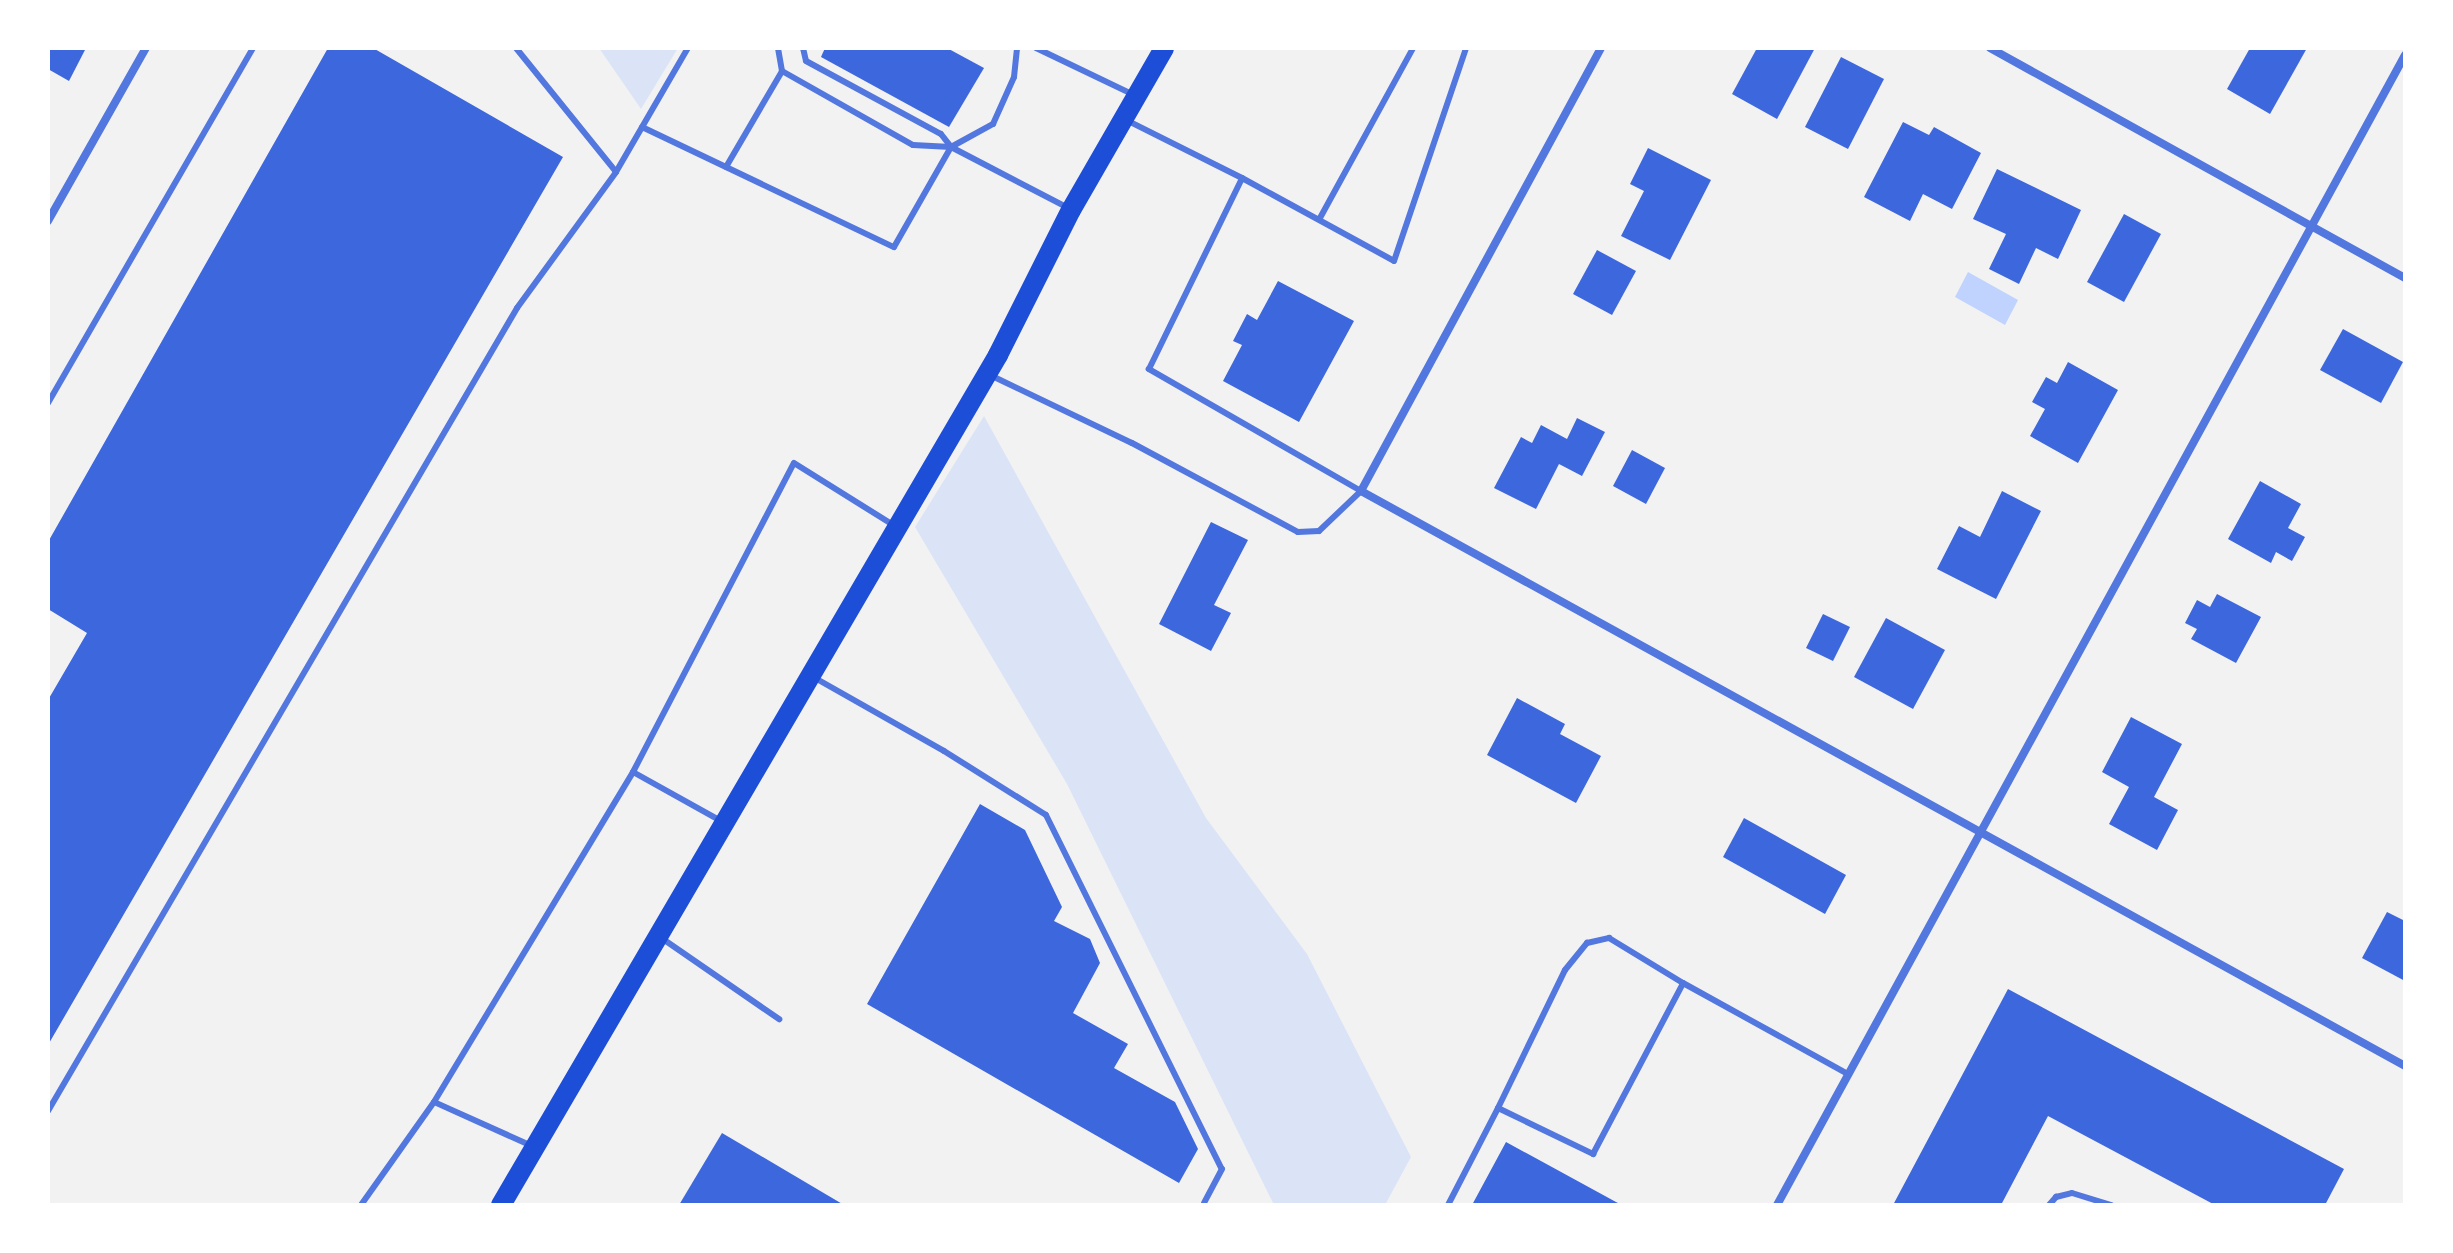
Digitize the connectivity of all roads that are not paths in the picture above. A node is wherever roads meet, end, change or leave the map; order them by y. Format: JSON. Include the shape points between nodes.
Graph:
{"nodes":[{"id":1,"x":146,"y":48,"type":"edge"},
{"id":2,"x":253,"y":48,"type":"edge"},
{"id":3,"x":516,"y":48,"type":"edge"},
{"id":4,"x":688,"y":48,"type":"edge"},
{"id":5,"x":778,"y":48,"type":"edge"},
{"id":6,"x":803,"y":48,"type":"edge"},
{"id":7,"x":1017,"y":48,"type":"edge"},
{"id":8,"x":1036,"y":48,"type":"edge"},
{"id":9,"x":1164,"y":48,"type":"edge"},
{"id":10,"x":1413,"y":48,"type":"edge"},
{"id":11,"x":1466,"y":48,"type":"edge"},
{"id":12,"x":1601,"y":48,"type":"edge"},
{"id":13,"x":1990,"y":48,"type":"edge"},
{"id":14,"x":2405,"y":55,"type":"edge"},
{"id":15,"x":782,"y":71,"type":"junction"},
{"id":16,"x":1137,"y":97,"type":"junction"},
{"id":17,"x":1124,"y":119,"type":"junction"},
{"id":18,"x":642,"y":127,"type":"junction"},
{"id":19,"x":951,"y":147,"type":"junction"},
{"id":20,"x":726,"y":167,"type":"junction"},
{"id":21,"x":616,"y":172,"type":"junction"},
{"id":22,"x":1242,"y":178,"type":"junction"},
{"id":23,"x":1071,"y":210,"type":"junction"},
{"id":24,"x":1320,"y":218,"type":"junction"},
{"id":25,"x":48,"y":221,"type":"edge"},
{"id":26,"x":2311,"y":226,"type":"junction"},
{"id":27,"x":2405,"y":278,"type":"edge"},
{"id":28,"x":987,"y":374,"type":"junction"},
{"id":29,"x":48,"y":403,"type":"edge"},
{"id":30,"x":1361,"y":491,"type":"junction"},
{"id":31,"x":898,"y":528,"type":"junction"},
{"id":32,"x":812,"y":676,"type":"junction"},
{"id":33,"x":633,"y":772,"type":"junction"},
{"id":34,"x":726,"y":824,"type":"junction"},
{"id":35,"x":1980,"y":832,"type":"junction"},
{"id":36,"x":660,"y":937,"type":"junction"},
{"id":37,"x":1683,"y":983,"type":"junction"},
{"id":38,"x":779,"y":1019,"type":"dead end"},
{"id":39,"x":2405,"y":1066,"type":"edge"},
{"id":40,"x":1848,"y":1074,"type":"junction"},
{"id":41,"x":434,"y":1102,"type":"junction"},
{"id":42,"x":1498,"y":1108,"type":"junction"},
{"id":43,"x":48,"y":1111,"type":"edge"},
{"id":44,"x":535,"y":1148,"type":"junction"},
{"id":45,"x":1204,"y":1203,"type":"dead end"},
{"id":46,"x":361,"y":1205,"type":"edge"},
{"id":47,"x":501,"y":1205,"type":"edge"},
{"id":48,"x":1448,"y":1205,"type":"edge"},
{"id":49,"x":1777,"y":1205,"type":"edge"},
{"id":50,"x":2049,"y":1205,"type":"edge"},
{"id":51,"x":2111,"y":1205,"type":"edge"}],
"edges":[{"from":1,"to":25,"type":"street"},
{"from":2,"to":29,"type":"lane"},
{"from":3,"to":21,"type":"lane"},
{"from":4,"to":18,"type":"lane"},
{"from":5,"to":15,"type":"lane"},
{"from":6,"to":19,"type":"lane","via":[[806,61],[941,134]]},
{"from":7,"to":19,"type":"lane","via":[[1014,77],[993,124]]},
{"from":8,"to":16,"type":"lane"},
{"from":9,"to":16,"type":"main road"},
{"from":10,"to":24,"type":"lane"},
{"from":11,"to":24,"type":"lane","via":[[1394,261]]},
{"from":12,"to":30,"type":"street"},
{"from":13,"to":26,"type":"street"},
{"from":14,"to":26,"type":"street"},
{"from":15,"to":19,"type":"lane","via":[[913,145]]},
{"from":15,"to":20,"type":"lane"},
{"from":16,"to":17,"type":"main road"},
{"from":17,"to":22,"type":"lane"},
{"from":17,"to":23,"type":"main road"},
{"from":18,"to":20,"type":"lane"},
{"from":18,"to":21,"type":"lane"},
{"from":19,"to":20,"type":"lane","via":[[894,247]]},
{"from":19,"to":23,"type":"lane"},
{"from":21,"to":43,"type":"lane","via":[[517,308]]},
{"from":22,"to":24,"type":"lane"},
{"from":22,"to":30,"type":"lane","via":[[1149,369]]},
{"from":23,"to":28,"type":"main road"},
{"from":26,"to":27,"type":"street"},
{"from":26,"to":35,"type":"street"},
{"from":28,"to":30,"type":"lane","via":[[1132,443],[1298,532],[1319,531]]},
{"from":28,"to":31,"type":"main road"},
{"from":30,"to":35,"type":"street"},
{"from":31,"to":32,"type":"main road"},
{"from":31,"to":33,"type":"lane","via":[[794,463]]},
{"from":32,"to":34,"type":"main road"},
{"from":32,"to":45,"type":"lane","via":[[1046,815],[1222,1169]]},
{"from":33,"to":34,"type":"lane"},
{"from":33,"to":41,"type":"lane"},
{"from":34,"to":36,"type":"main road"},
{"from":35,"to":39,"type":"street"},
{"from":35,"to":40,"type":"street"},
{"from":36,"to":38,"type":"lane"},
{"from":36,"to":44,"type":"main road"},
{"from":37,"to":40,"type":"lane"},
{"from":37,"to":42,"type":"lane","via":[[1609,938],[1587,943],[1565,970]]},
{"from":37,"to":42,"type":"lane","via":[[1593,1154]]},
{"from":40,"to":49,"type":"street"},
{"from":41,"to":44,"type":"lane"},
{"from":41,"to":46,"type":"lane"},
{"from":42,"to":48,"type":"lane"},
{"from":44,"to":47,"type":"main road"},
{"from":50,"to":51,"type":"lane","via":[[2072,1193]]}]}
